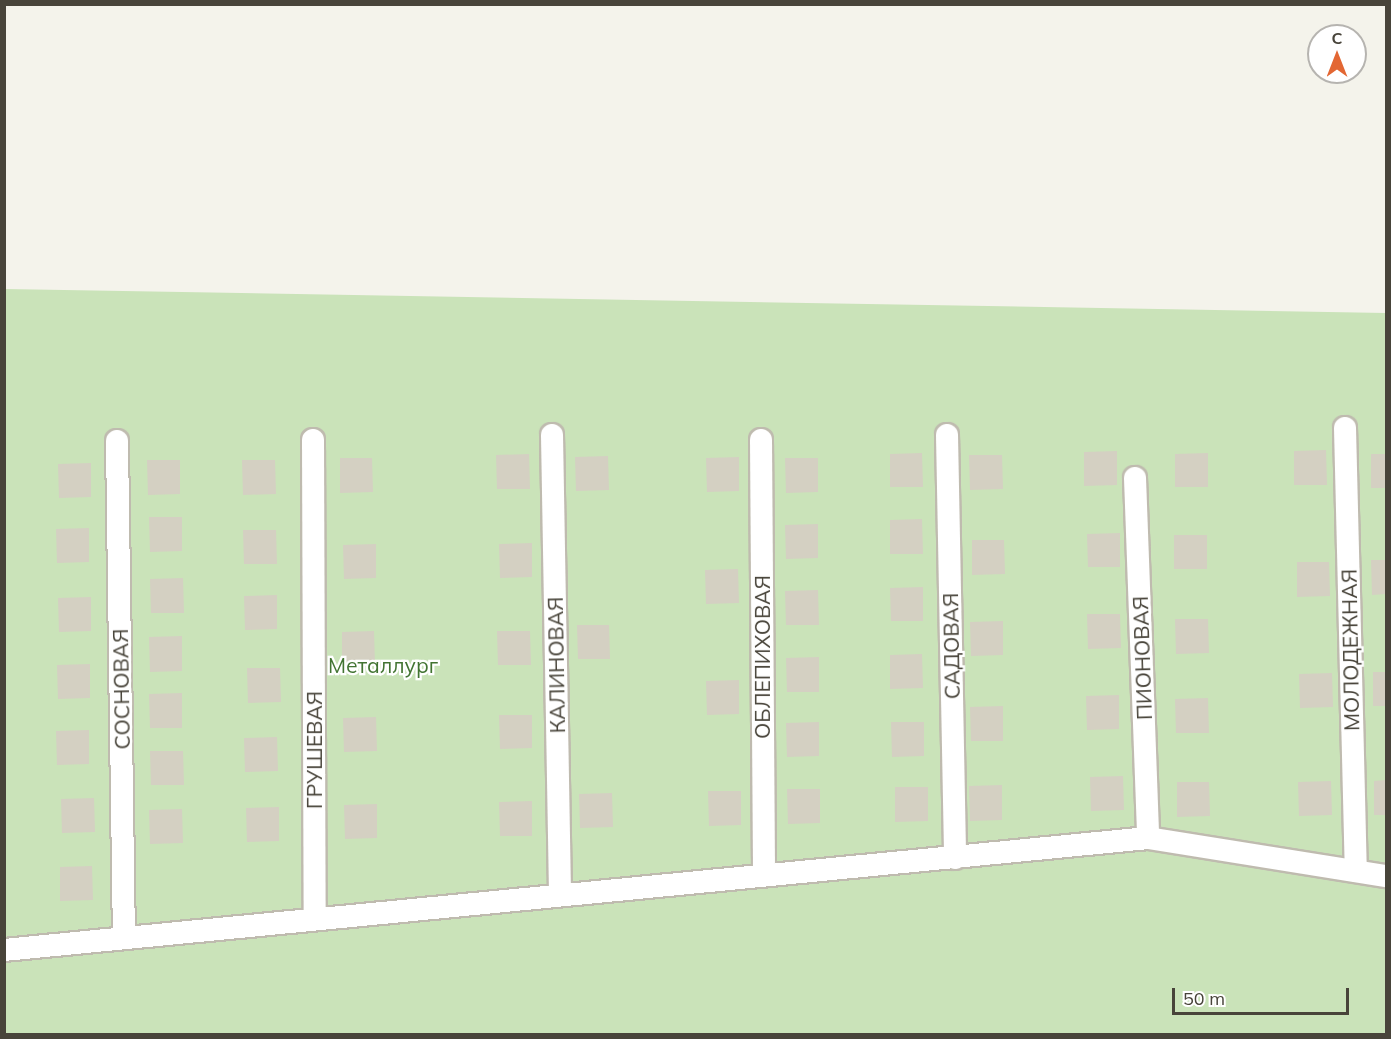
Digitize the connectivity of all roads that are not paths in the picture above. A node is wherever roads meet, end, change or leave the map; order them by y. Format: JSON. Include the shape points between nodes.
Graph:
{"nodes":[{"id":1,"x":1345,"y":428,"type":"dead end"},
{"id":2,"x":552,"y":435,"type":"dead end"},
{"id":3,"x":947,"y":435,"type":"dead end"},
{"id":4,"x":313,"y":440,"type":"dead end"},
{"id":5,"x":761,"y":440,"type":"dead end"},
{"id":6,"x":117,"y":441,"type":"dead end"},
{"id":7,"x":1135,"y":478,"type":"dead end"},
{"id":8,"x":1148,"y":838,"type":"junction"},
{"id":9,"x":955,"y":858,"type":"junction"},
{"id":10,"x":1356,"y":871,"type":"junction"},
{"id":11,"x":764,"y":875,"type":"junction"},
{"id":12,"x":1386,"y":876,"type":"edge"},
{"id":13,"x":560,"y":895,"type":"junction"},
{"id":14,"x":315,"y":917,"type":"junction"},
{"id":15,"x":124,"y":937,"type":"junction"},
{"id":16,"x":4,"y":950,"type":"edge"}],
"edges":[{"from":1,"to":10,"type":"street","name":"МОЛОДЕЖНАЯ"},
{"from":2,"to":13,"type":"street","name":"КАЛИНОВАЯ"},
{"from":3,"to":9,"type":"street","name":"САДОВАЯ"},
{"from":4,"to":14,"type":"street","name":"ГРУШЕВАЯ"},
{"from":5,"to":11,"type":"street","name":"ОБЛЕПИХОВАЯ"},
{"from":6,"to":15,"type":"street","name":"СОСНОВАЯ"},
{"from":7,"to":8,"type":"street","name":"ПИОНОВАЯ"},
{"from":8,"to":9,"type":"street"},
{"from":8,"to":10,"type":"street"},
{"from":9,"to":11,"type":"street"},
{"from":10,"to":12,"type":"street"},
{"from":11,"to":13,"type":"street"},
{"from":13,"to":14,"type":"street"},
{"from":14,"to":15,"type":"street"},
{"from":15,"to":16,"type":"street"}]}
